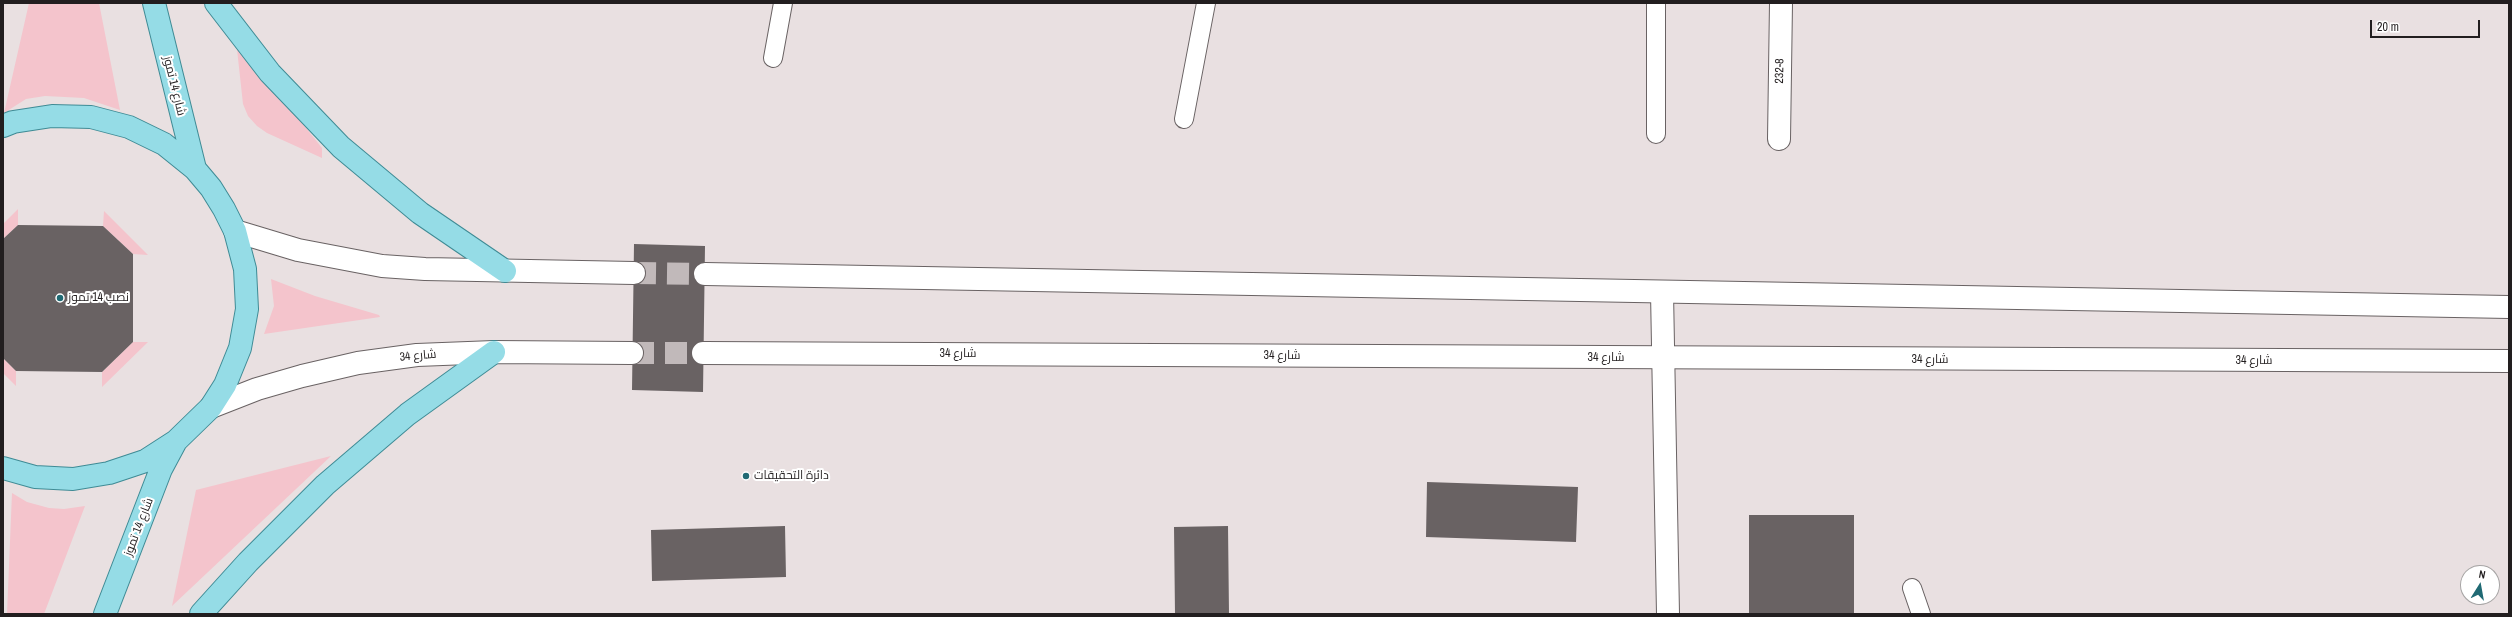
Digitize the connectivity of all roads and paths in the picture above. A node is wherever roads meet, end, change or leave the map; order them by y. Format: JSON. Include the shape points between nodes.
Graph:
{"nodes":[{"id":1,"x":154,"y":3,"type":"edge"},
{"id":2,"x":216,"y":3,"type":"edge"},
{"id":3,"x":783,"y":3,"type":"edge"},
{"id":4,"x":1206,"y":3,"type":"edge"},
{"id":5,"x":1656,"y":3,"type":"edge"},
{"id":6,"x":1781,"y":3,"type":"edge"},
{"id":7,"x":773,"y":58,"type":"dead end"},
{"id":8,"x":1184,"y":119,"type":"dead end"},
{"id":9,"x":3,"y":126,"type":"edge"},
{"id":10,"x":1656,"y":134,"type":"dead end"},
{"id":11,"x":1779,"y":139,"type":"dead end"},
{"id":12,"x":194,"y":169,"type":"junction"},
{"id":13,"x":235,"y":231,"type":"junction"},
{"id":14,"x":505,"y":271,"type":"junction"},
{"id":15,"x":634,"y":273,"type":"tunnel mouth"},
{"id":16,"x":705,"y":274,"type":"tunnel mouth"},
{"id":17,"x":1662,"y":292,"type":"junction"},
{"id":18,"x":2509,"y":307,"type":"edge"},
{"id":19,"x":494,"y":352,"type":"junction"},
{"id":20,"x":632,"y":353,"type":"tunnel mouth"},
{"id":21,"x":703,"y":353,"type":"tunnel mouth"},
{"id":22,"x":1664,"y":359,"type":"junction"},
{"id":23,"x":2509,"y":361,"type":"edge"},
{"id":24,"x":211,"y":407,"type":"junction"},
{"id":25,"x":176,"y":441,"type":"junction"},
{"id":26,"x":3,"y":468,"type":"edge"},
{"id":27,"x":1912,"y":588,"type":"dead end"},
{"id":28,"x":106,"y":614,"type":"edge"},
{"id":29,"x":201,"y":614,"type":"edge"},
{"id":30,"x":1668,"y":614,"type":"edge"},
{"id":31,"x":1921,"y":614,"type":"edge"}],
"edges":[{"from":1,"to":12,"type":"main road","name":"شارع 14 تموز"},
{"from":2,"to":14,"type":"main road","via":[[270,73],[341,147],[420,213]]},
{"from":3,"to":7,"type":"lane"},
{"from":4,"to":8,"type":"lane"},
{"from":5,"to":10,"type":"lane"},
{"from":6,"to":11,"type":"main road","name":"232-8"},
{"from":9,"to":12,"type":"main road","via":[[52,116],[91,117],[129,127],[164,144]]},
{"from":12,"to":13,"type":"main road","via":[[211,188]]},
{"from":13,"to":14,"type":"main road","via":[[298,250],[375,264],[425,269]]},
{"from":13,"to":24,"type":"main road","via":[[245,269],[246,309],[240,348]]},
{"from":14,"to":15,"type":"main road"},
{"from":16,"to":17,"type":"main road"},
{"from":17,"to":18,"type":"main road"},
{"from":17,"to":22,"type":"main road"},
{"from":19,"to":20,"type":"main road","name":"شارع 34"},
{"from":19,"to":24,"type":"main road","name":"شارع 34","via":[[417,355],[358,363],[287,380]]},
{"from":19,"to":29,"type":"main road","via":[[408,414],[325,485],[248,562]]},
{"from":21,"to":22,"type":"main road","name":"شارع 34"},
{"from":22,"to":23,"type":"main road","name":"شارع 34"},
{"from":22,"to":30,"type":"main road"},
{"from":24,"to":25,"type":"main road"},
{"from":25,"to":26,"type":"main road","via":[[145,461],[109,473],[73,478],[35,477]]},
{"from":25,"to":28,"type":"main road","name":"شارع 14 تموز","via":[[161,469]]},
{"from":27,"to":31,"type":"lane"}]}
